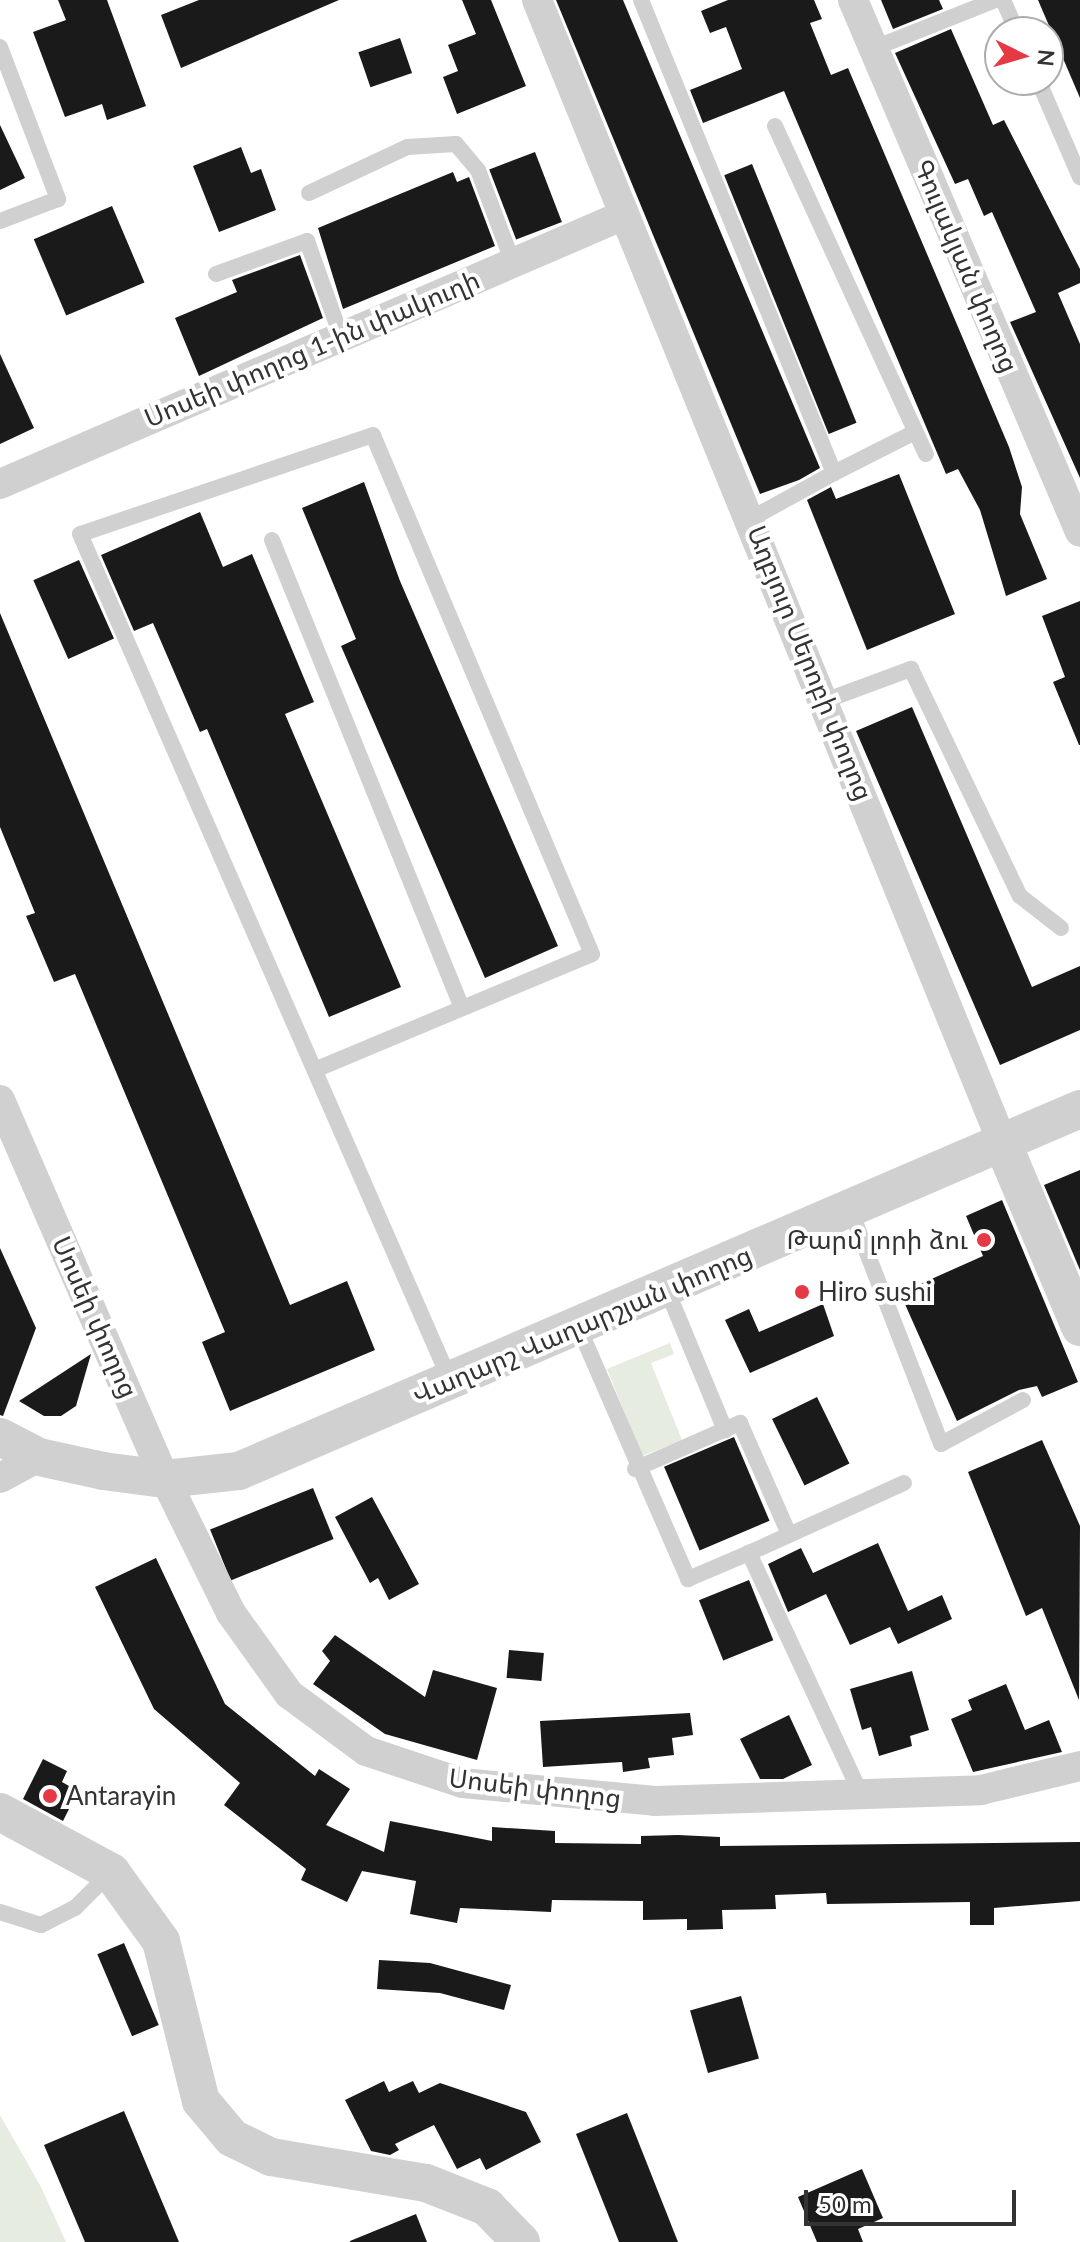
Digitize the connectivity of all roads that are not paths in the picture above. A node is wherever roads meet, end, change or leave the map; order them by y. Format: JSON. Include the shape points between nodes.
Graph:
{"nodes":[{"id":1,"x":537,"y":0,"type":"edge"},
{"id":2,"x":641,"y":0,"type":"edge"},
{"id":3,"x":853,"y":0,"type":"edge"},
{"id":4,"x":995,"y":0,"type":"edge"},
{"id":5,"x":0,"y":47,"type":"edge"},
{"id":6,"x":872,"y":49,"type":"junction"},
{"id":7,"x":1045,"y":96,"type":"edge"},
{"id":8,"x":775,"y":126,"type":"dead end"},
{"id":9,"x":1080,"y":177,"type":"edge"},
{"id":10,"x":309,"y":193,"type":"dead end"},
{"id":11,"x":624,"y":215,"type":"junction"},
{"id":12,"x":0,"y":221,"type":"edge"},
{"id":13,"x":513,"y":263,"type":"junction"},
{"id":14,"x":216,"y":274,"type":"dead end"},
{"id":15,"x":341,"y":336,"type":"junction"},
{"id":16,"x":915,"y":432,"type":"junction"},
{"id":17,"x":926,"y":454,"type":"dead end"},
{"id":18,"x":834,"y":473,"type":"junction"},
{"id":19,"x":0,"y":484,"type":"edge"},
{"id":20,"x":752,"y":518,"type":"junction"},
{"id":21,"x":1080,"y":532,"type":"edge"},
{"id":22,"x":272,"y":540,"type":"dead end"},
{"id":23,"x":827,"y":700,"type":"junction"},
{"id":24,"x":1061,"y":928,"type":"dead end"},
{"id":25,"x":462,"y":1008,"type":"junction"},
{"id":26,"x":317,"y":1069,"type":"junction"},
{"id":27,"x":0,"y":1100,"type":"edge"},
{"id":28,"x":1080,"y":1109,"type":"edge"},
{"id":29,"x":1002,"y":1142,"type":"junction"},
{"id":30,"x":850,"y":1209,"type":"junction"},
{"id":31,"x":667,"y":1290,"type":"junction"},
{"id":32,"x":1080,"y":1327,"type":"edge"},
{"id":33,"x":579,"y":1328,"type":"junction"},
{"id":34,"x":450,"y":1381,"type":"junction"},
{"id":35,"x":1023,"y":1400,"type":"dead end"},
{"id":36,"x":725,"y":1430,"type":"junction"},
{"id":37,"x":0,"y":1437,"type":"edge"},
{"id":38,"x":39,"y":1457,"type":"junction"},
{"id":39,"x":635,"y":1469,"type":"junction"},
{"id":40,"x":0,"y":1478,"type":"edge"},
{"id":41,"x":165,"y":1479,"type":"junction"},
{"id":42,"x":904,"y":1483,"type":"dead end"},
{"id":43,"x":789,"y":1534,"type":"junction"},
{"id":44,"x":749,"y":1553,"type":"junction"},
{"id":45,"x":1080,"y":1766,"type":"edge"},
{"id":46,"x":860,"y":1792,"type":"junction"},
{"id":47,"x":0,"y":1812,"type":"edge"},
{"id":48,"x":111,"y":1872,"type":"junction"},
{"id":49,"x":0,"y":1912,"type":"edge"},
{"id":50,"x":521,"y":2242,"type":"edge"}],
"edges":[{"from":1,"to":11,"type":"street","name":"Աղբյուր Սերոբի փողոց"},
{"from":2,"to":18,"type":"lane"},
{"from":3,"to":6,"type":"street","name":"Գուլակյան փողոց"},
{"from":4,"to":6,"type":"lane"},
{"from":5,"to":12,"type":"lane","via":[[58,199]]},
{"from":6,"to":21,"type":"street","name":"Գուլակյան փողոց"},
{"from":7,"to":9,"type":"lane"},
{"from":8,"to":16,"type":"lane"},
{"from":10,"to":13,"type":"lane","via":[[407,147],[456,144],[478,170]]},
{"from":11,"to":13,"type":"street","name":"Սոսեի փողոց 1-ին փակուղի"},
{"from":11,"to":20,"type":"street","name":"Աղբյուր Սերոբի փողոց"},
{"from":13,"to":15,"type":"street","name":"Սոսեի փողոց 1-ին փակուղի"},
{"from":14,"to":15,"type":"lane","via":[[307,241]]},
{"from":15,"to":19,"type":"street","name":"Սոսեի փողոց 1-ին փակուղի"},
{"from":16,"to":17,"type":"lane"},
{"from":16,"to":18,"type":"lane"},
{"from":18,"to":20,"type":"lane"},
{"from":20,"to":23,"type":"street","name":"Աղբյուր Սերոբի փողոց"},
{"from":22,"to":25,"type":"lane"},
{"from":23,"to":24,"type":"lane","via":[[911,669],[1020,896]]},
{"from":23,"to":29,"type":"street","name":"Աղբյուր Սերոբի փողոց"},
{"from":25,"to":26,"type":"lane"},
{"from":25,"to":26,"type":"lane","via":[[592,954],[373,435],[80,534]]},
{"from":26,"to":34,"type":"lane"},
{"from":27,"to":41,"type":"street","name":"Սոսեի փողոց"},
{"from":28,"to":29,"type":"street","name":"Վաղարշ Վաղարշյան փողոց"},
{"from":29,"to":30,"type":"street","name":"Վաղարշ Վաղարշյան փողոց"},
{"from":29,"to":32,"type":"street","name":"Աղբյուր Սերոբի փողոց"},
{"from":30,"to":31,"type":"street","name":"Վաղարշ Վաղարշյան փողոց"},
{"from":30,"to":35,"type":"lane","via":[[941,1444]]},
{"from":31,"to":33,"type":"street","name":"Վաղարշ Վաղարշյան փողոց"},
{"from":31,"to":36,"type":"lane"},
{"from":33,"to":34,"type":"street","name":"Վաղարշ Վաղարշյան փողոց"},
{"from":33,"to":39,"type":"lane"},
{"from":34,"to":41,"type":"street","name":"Վաղարշ Վաղարշյան փողոց","via":[[239,1471]]},
{"from":36,"to":39,"type":"lane"},
{"from":36,"to":43,"type":"lane","via":[[740,1423]]},
{"from":37,"to":38,"type":"street","name":"Վաղարշ Վաղարշյան փողոց"},
{"from":38,"to":40,"type":"street"},
{"from":38,"to":41,"type":"street","name":"Վաղարշ Վաղարշյան փողոց"},
{"from":39,"to":44,"type":"lane","via":[[688,1579]]},
{"from":41,"to":46,"type":"street","name":"Սոսեի փողոց","via":[[257,1653],[289,1694],[366,1751],[408,1769],[522,1791],[655,1801]]},
{"from":42,"to":43,"type":"lane"},
{"from":43,"to":44,"type":"lane"},
{"from":44,"to":46,"type":"lane"},
{"from":45,"to":46,"type":"street","name":"Սոսեի փողոց","via":[[1004,1788]]},
{"from":47,"to":48,"type":"street"},
{"from":48,"to":49,"type":"lane","via":[[75,1908],[41,1925]]},
{"from":48,"to":50,"type":"street","via":[[161,1941],[201,2101],[232,2138],[271,2157],[426,2183],[487,2207]]}]}
